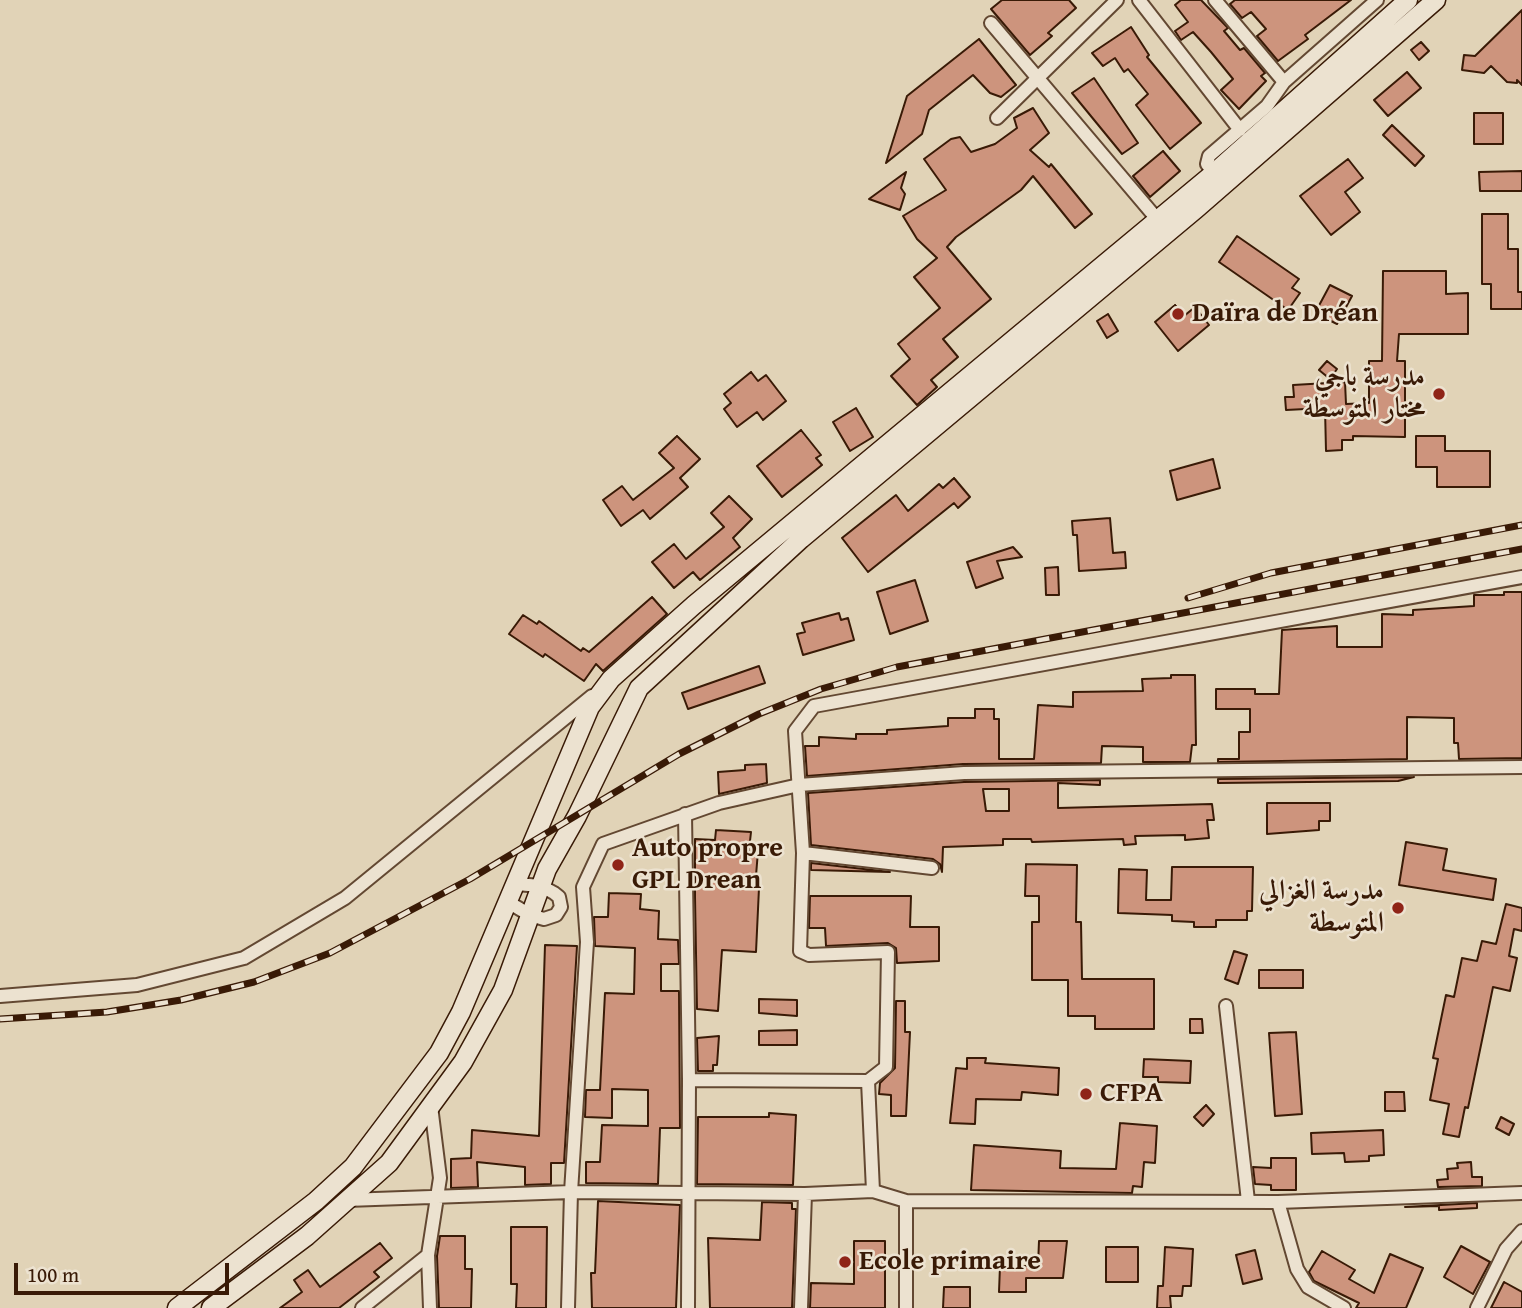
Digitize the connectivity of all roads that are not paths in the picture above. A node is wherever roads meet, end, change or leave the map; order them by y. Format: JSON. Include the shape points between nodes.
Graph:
{"nodes":[{"id":1,"x":1139,"y":0,"type":"edge"},
{"id":2,"x":1215,"y":0,"type":"edge"},
{"id":3,"x":1377,"y":0,"type":"edge"},
{"id":4,"x":1408,"y":0,"type":"edge"},
{"id":5,"x":1436,"y":0,"type":"edge"},
{"id":6,"x":1111,"y":2,"type":"edge"},
{"id":7,"x":991,"y":23,"type":"dead end"},
{"id":8,"x":1039,"y":79,"type":"junction"},
{"id":9,"x":1284,"y":82,"type":"junction"},
{"id":10,"x":997,"y":118,"type":"dead end"},
{"id":11,"x":1240,"y":130,"type":"junction"},
{"id":12,"x":1214,"y":173,"type":"junction"},
{"id":13,"x":1157,"y":219,"type":"junction"},
{"id":14,"x":1522,"y":578,"type":"edge"},
{"id":15,"x":611,"y":680,"type":"junction"},
{"id":16,"x":1522,"y":766,"type":"edge"},
{"id":17,"x":799,"y":785,"type":"junction"},
{"id":18,"x":685,"y":814,"type":"junction"},
{"id":19,"x":803,"y":853,"type":"junction"},
{"id":20,"x":933,"y":868,"type":"dead end"},
{"id":21,"x":516,"y":884,"type":"junction"},
{"id":22,"x":541,"y":886,"type":"junction"},
{"id":23,"x":508,"y":902,"type":"junction"},
{"id":24,"x":584,"y":905,"type":"junction"},
{"id":25,"x":561,"y":907,"type":"junction"},
{"id":26,"x":530,"y":915,"type":"junction"},
{"id":27,"x":0,"y":996,"type":"edge"},
{"id":28,"x":1226,"y":1006,"type":"dead end"},
{"id":29,"x":689,"y":1080,"type":"junction"},
{"id":30,"x":867,"y":1081,"type":"junction"},
{"id":31,"x":431,"y":1107,"type":"junction"},
{"id":32,"x":873,"y":1191,"type":"junction"},
{"id":33,"x":570,"y":1192,"type":"junction"},
{"id":34,"x":1522,"y":1193,"type":"edge"},
{"id":35,"x":689,"y":1194,"type":"junction"},
{"id":36,"x":805,"y":1194,"type":"junction"},
{"id":37,"x":438,"y":1197,"type":"junction"},
{"id":38,"x":347,"y":1200,"type":"junction"},
{"id":39,"x":906,"y":1201,"type":"junction"},
{"id":40,"x":1248,"y":1201,"type":"junction"},
{"id":41,"x":1278,"y":1202,"type":"junction"},
{"id":42,"x":1522,"y":1231,"type":"edge"},
{"id":43,"x":428,"y":1255,"type":"junction"},
{"id":44,"x":177,"y":1308,"type":"edge"},
{"id":45,"x":211,"y":1308,"type":"edge"},
{"id":46,"x":362,"y":1308,"type":"edge"},
{"id":47,"x":429,"y":1308,"type":"edge"},
{"id":48,"x":568,"y":1308,"type":"edge"},
{"id":49,"x":688,"y":1308,"type":"edge"},
{"id":50,"x":801,"y":1308,"type":"edge"},
{"id":51,"x":906,"y":1308,"type":"edge"},
{"id":52,"x":1344,"y":1308,"type":"edge"},
{"id":53,"x":1477,"y":1308,"type":"edge"}],
"edges":[{"from":1,"to":11,"type":"street"},
{"from":2,"to":9,"type":"street"},
{"from":3,"to":9,"type":"street"},
{"from":4,"to":12,"type":"main road"},
{"from":5,"to":22,"type":"main road","via":[[1196,209],[801,539],[660,666],[625,712]]},
{"from":6,"to":8,"type":"street"},
{"from":7,"to":8,"type":"street"},
{"from":8,"to":10,"type":"street"},
{"from":8,"to":13,"type":"street"},
{"from":9,"to":11,"type":"street","via":[[1272,102]]},
{"from":11,"to":12,"type":"street","via":[[1209,156]]},
{"from":12,"to":13,"type":"main road"},
{"from":13,"to":15,"type":"main road","via":[[694,605]]},
{"from":14,"to":17,"type":"street","via":[[814,706],[795,731]]},
{"from":15,"to":21,"type":"main road","via":[[590,707]]},
{"from":15,"to":27,"type":"street","via":[[345,898],[244,958],[137,985]]},
{"from":16,"to":17,"type":"street","via":[[964,773]]},
{"from":17,"to":18,"type":"street"},
{"from":17,"to":19,"type":"street"},
{"from":18,"to":24,"type":"street","via":[[603,844],[583,887]]},
{"from":18,"to":29,"type":"street"},
{"from":19,"to":20,"type":"street"},
{"from":19,"to":30,"type":"street","via":[[800,951],[809,955],[888,952],[886,1067]]},
{"from":21,"to":22,"type":"street"},
{"from":21,"to":23,"type":"main road"},
{"from":22,"to":25,"type":"street","via":[[559,897]]},
{"from":22,"to":26,"type":"main road"},
{"from":23,"to":26,"type":"street"},
{"from":23,"to":44,"type":"main road","via":[[439,1053],[353,1167]]},
{"from":24,"to":25,"type":"street"},
{"from":24,"to":33,"type":"street","via":[[587,942]]},
{"from":25,"to":26,"type":"street","via":[[556,915],[544,919]]},
{"from":26,"to":31,"type":"main road","via":[[503,990],[463,1062]]},
{"from":28,"to":40,"type":"street"},
{"from":29,"to":30,"type":"street"},
{"from":29,"to":35,"type":"street"},
{"from":30,"to":32,"type":"street"},
{"from":31,"to":37,"type":"street"},
{"from":31,"to":38,"type":"main road","via":[[389,1163]]},
{"from":32,"to":36,"type":"street"},
{"from":32,"to":39,"type":"street"},
{"from":33,"to":35,"type":"street"},
{"from":33,"to":37,"type":"street"},
{"from":33,"to":48,"type":"street"},
{"from":34,"to":41,"type":"street"},
{"from":35,"to":36,"type":"street"},
{"from":35,"to":49,"type":"street"},
{"from":36,"to":50,"type":"street"},
{"from":37,"to":38,"type":"street"},
{"from":37,"to":43,"type":"street"},
{"from":38,"to":45,"type":"main road"},
{"from":39,"to":40,"type":"street"},
{"from":39,"to":51,"type":"street"},
{"from":40,"to":41,"type":"street"},
{"from":41,"to":52,"type":"street","via":[[1297,1269],[1308,1287]]},
{"from":42,"to":53,"type":"street","via":[[1506,1249]]},
{"from":43,"to":46,"type":"street"},
{"from":43,"to":47,"type":"street"}]}
